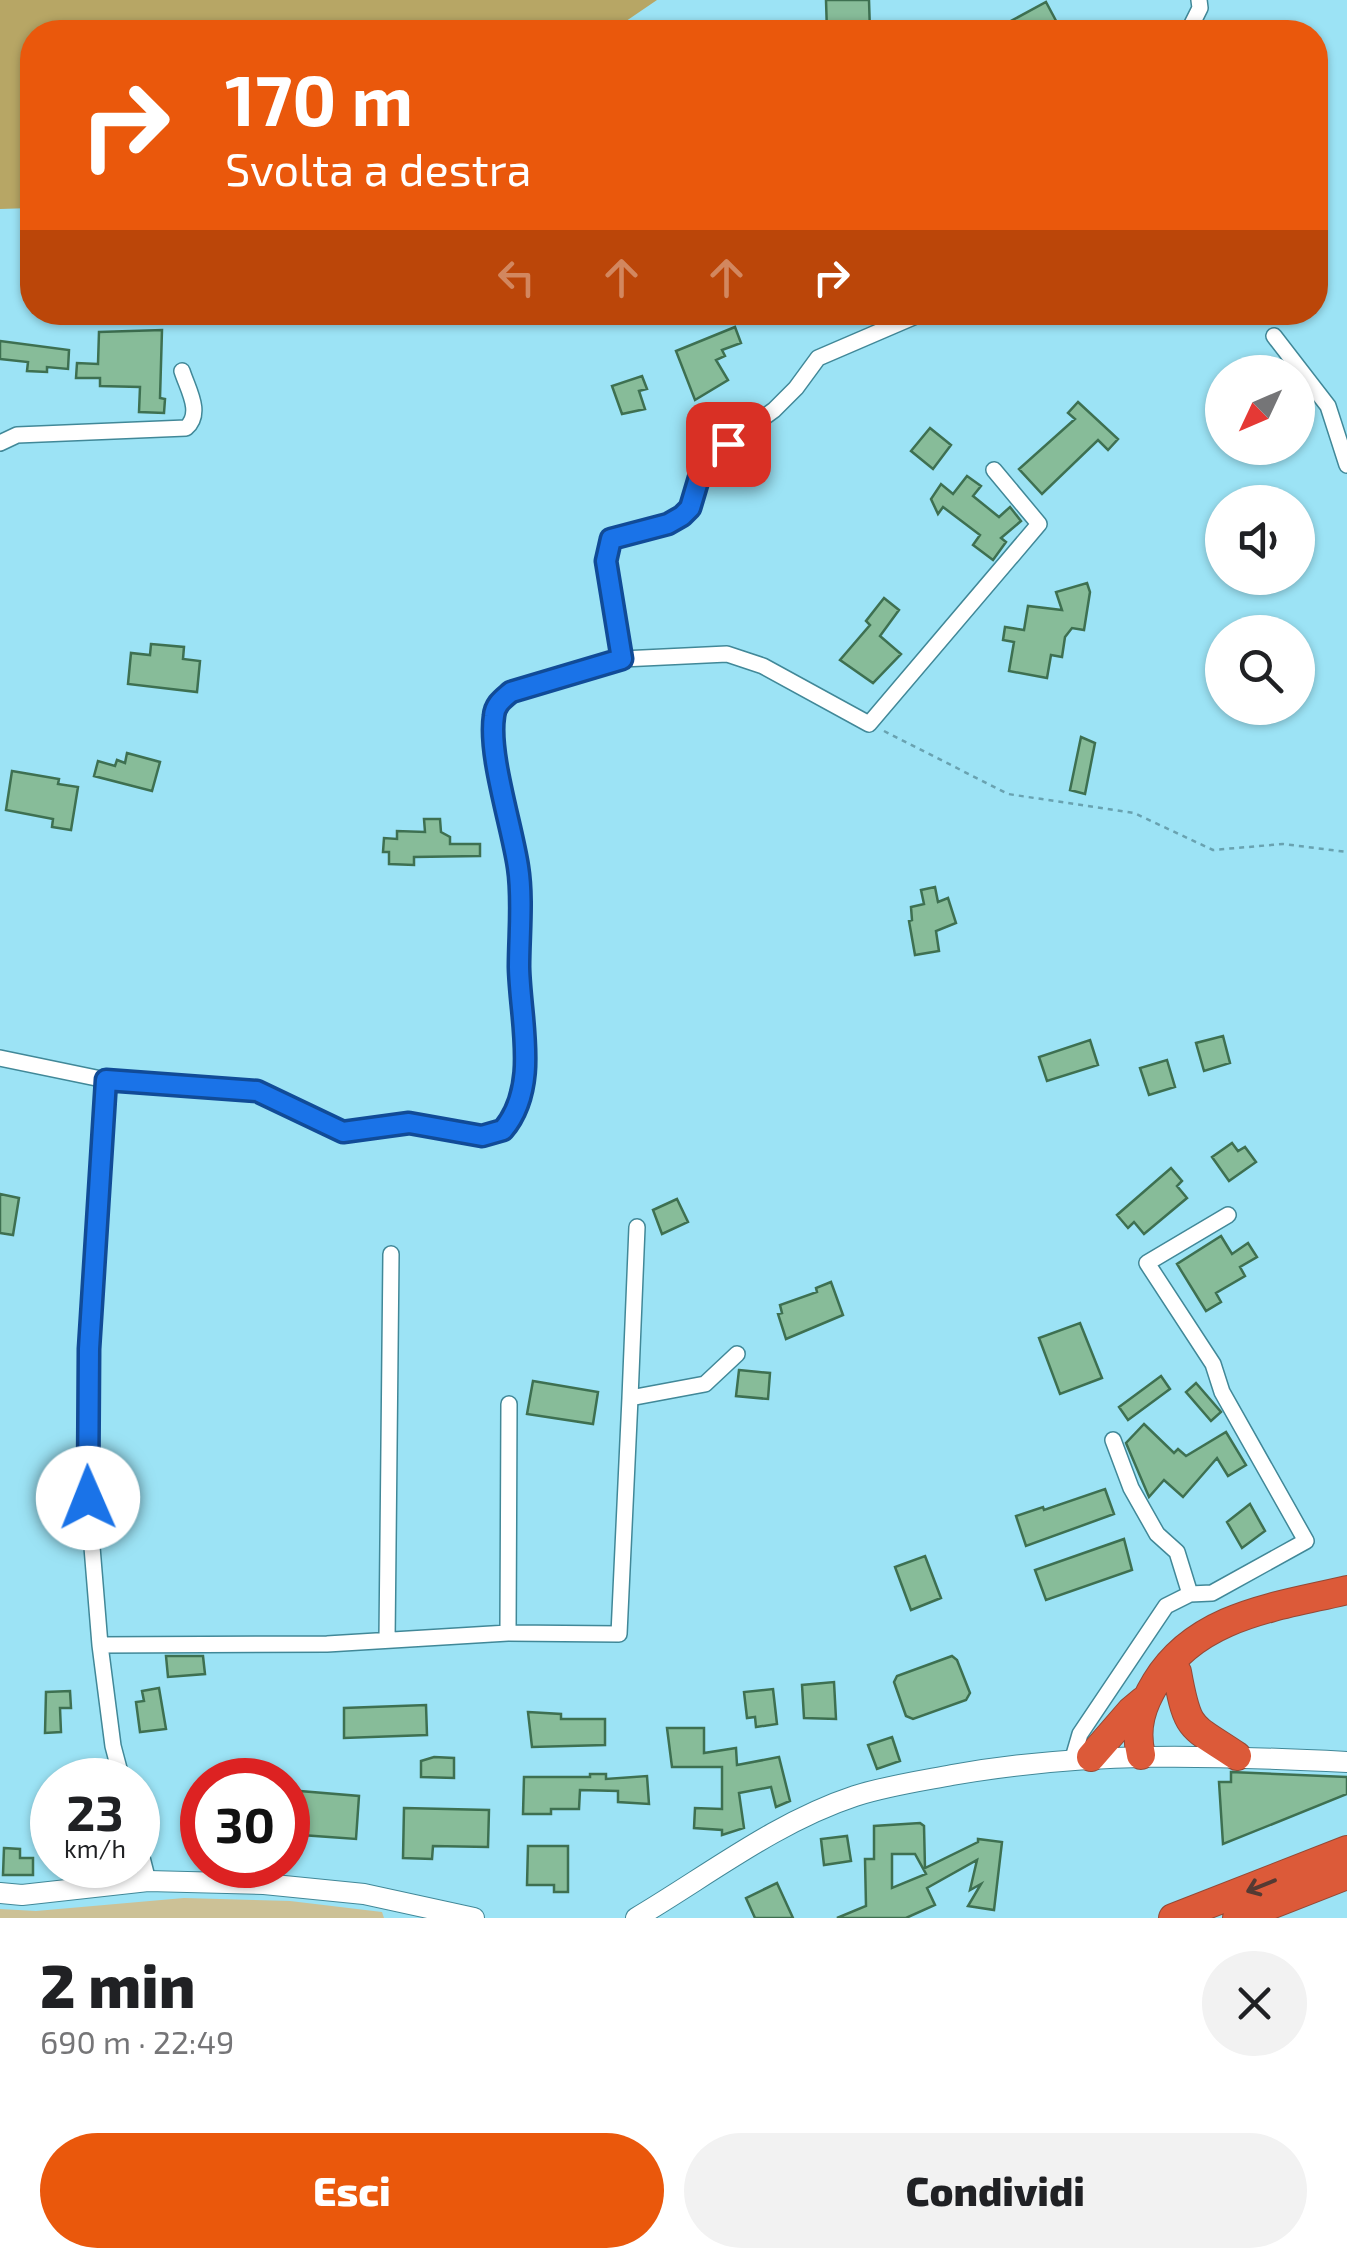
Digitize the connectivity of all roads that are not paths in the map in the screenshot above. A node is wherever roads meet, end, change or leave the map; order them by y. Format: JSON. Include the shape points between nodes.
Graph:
{"nodes":[{"id":1,"x":1216,"y":0,"type":"edge"},
{"id":2,"x":1200,"y":4,"type":"edge"},
{"id":3,"x":894,"y":325,"type":"edge"},
{"id":4,"x":1274,"y":336,"type":"dead end"},
{"id":5,"x":182,"y":371,"type":"dead end"},
{"id":6,"x":0,"y":443,"type":"edge"},
{"id":7,"x":1347,"y":466,"type":"edge"},
{"id":8,"x":994,"y":470,"type":"dead end"},
{"id":9,"x":622,"y":659,"type":"junction"},
{"id":10,"x":0,"y":1058,"type":"edge"},
{"id":11,"x":106,"y":1080,"type":"junction"},
{"id":12,"x":1228,"y":1215,"type":"dead end"},
{"id":13,"x":637,"y":1227,"type":"dead end"},
{"id":14,"x":391,"y":1254,"type":"dead end"},
{"id":15,"x":736,"y":1354,"type":"dead end"},
{"id":16,"x":630,"y":1398,"type":"junction"},
{"id":17,"x":509,"y":1404,"type":"dead end"},
{"id":18,"x":1113,"y":1440,"type":"dead end"},
{"id":19,"x":1347,"y":1590,"type":"edge"},
{"id":20,"x":1190,"y":1594,"type":"junction"},
{"id":21,"x":508,"y":1633,"type":"junction"},
{"id":22,"x":387,"y":1640,"type":"junction"},
{"id":23,"x":100,"y":1645,"type":"junction"},
{"id":24,"x":1181,"y":1661,"type":"junction"},
{"id":25,"x":1143,"y":1701,"type":"junction"},
{"id":26,"x":1142,"y":1755,"type":"junction"},
{"id":27,"x":1237,"y":1756,"type":"junction"},
{"id":28,"x":1082,"y":1757,"type":"junction"},
{"id":29,"x":116,"y":1758,"type":"edge"},
{"id":30,"x":1347,"y":1762,"type":"edge"},
{"id":31,"x":1347,"y":1850,"type":"edge"},
{"id":32,"x":1342,"y":1877,"type":"edge"},
{"id":33,"x":160,"y":1882,"type":"edge"},
{"id":34,"x":89,"y":1888,"type":"edge"},
{"id":35,"x":0,"y":1893,"type":"edge"},
{"id":36,"x":474,"y":1918,"type":"edge"},
{"id":37,"x":636,"y":1918,"type":"edge"},
{"id":38,"x":1173,"y":1918,"type":"edge"},
{"id":39,"x":1237,"y":1918,"type":"edge"},
{"id":40,"x":1284,"y":1918,"type":"edge"}],
"edges":[{"from":1,"to":2,"type":"street"},
{"from":3,"to":9,"type":"street","via":[[818,358],[774,410],[704,461],[682,516],[611,539],[606,561]]},
{"from":4,"to":7,"type":"street","via":[[1328,406]]},
{"from":5,"to":6,"type":"street","via":[[195,410],[186,428],[17,435]]},
{"from":8,"to":9,"type":"street","via":[[1039,524],[870,724],[763,666],[727,654]]},
{"from":9,"to":11,"type":"street","via":[[511,692],[493,717],[519,871],[525,1056],[517,1108],[503,1130],[482,1136],[409,1123],[343,1132],[257,1091]]},
{"from":10,"to":11,"type":"street"},
{"from":11,"to":23,"type":"street","via":[[86,1428]]},
{"from":12,"to":20,"type":"street","via":[[1148,1262],[1213,1364],[1222,1392],[1306,1541],[1212,1593]]},
{"from":13,"to":16,"type":"street"},
{"from":14,"to":22,"type":"street"},
{"from":15,"to":16,"type":"street","via":[[705,1384]]},
{"from":16,"to":21,"type":"street","via":[[618,1634]]},
{"from":17,"to":21,"type":"street"},
{"from":18,"to":20,"type":"street","via":[[1157,1534],[1177,1552]]},
{"from":19,"to":24,"type":"highway","via":[[1234,1618],[1200,1634]]},
{"from":20,"to":28,"type":"street","via":[[1166,1606],[1150,1626],[1080,1734]]},
{"from":21,"to":22,"type":"street"},
{"from":22,"to":23,"type":"street"},
{"from":23,"to":29,"type":"street"},
{"from":24,"to":25,"type":"highway","via":[[1170,1660]]},
{"from":24,"to":26,"type":"highway"},
{"from":24,"to":27,"type":"highway","via":[[1186,1715],[1209,1740]]},
{"from":25,"to":26,"type":"highway","via":[[1137,1730]]},
{"from":25,"to":28,"type":"highway"},
{"from":26,"to":27,"type":"street"},
{"from":26,"to":28,"type":"street"},
{"from":27,"to":30,"type":"street"},
{"from":28,"to":37,"type":"street","via":[[856,1796],[759,1841]]},
{"from":31,"to":38,"type":"highway","one_way":true},
{"from":32,"to":39,"type":"highway"},
{"from":32,"to":40,"type":"highway"},
{"from":33,"to":36,"type":"street","via":[[364,1894]]},
{"from":34,"to":35,"type":"street"}]}
